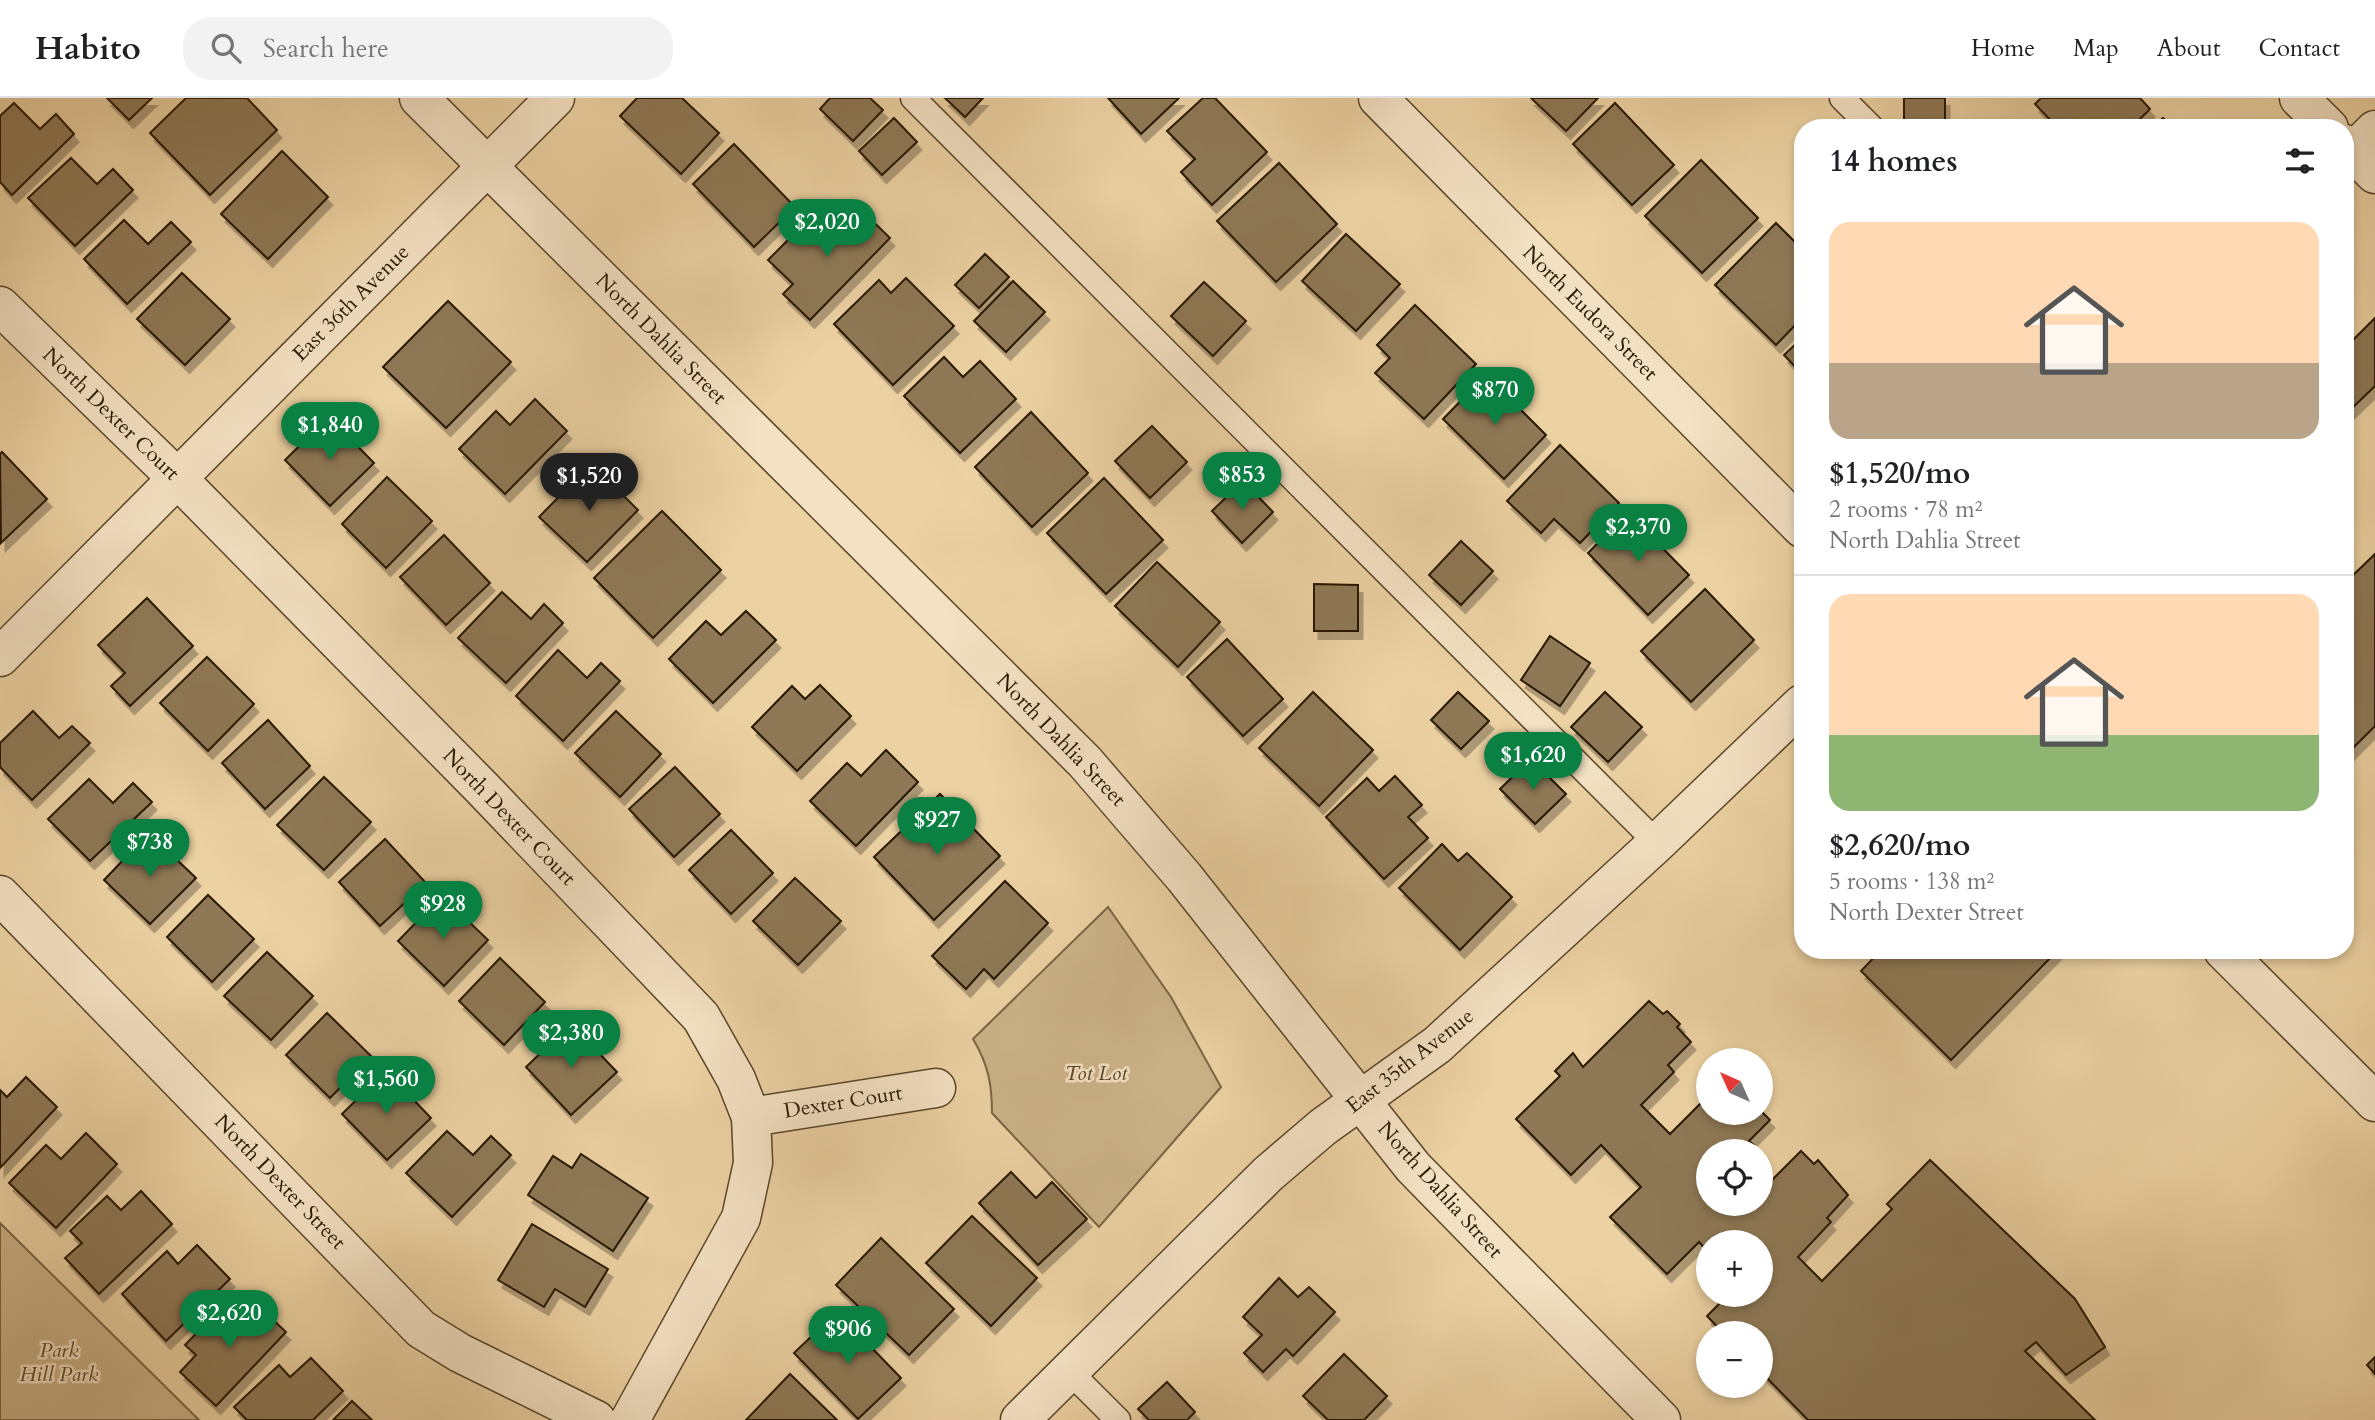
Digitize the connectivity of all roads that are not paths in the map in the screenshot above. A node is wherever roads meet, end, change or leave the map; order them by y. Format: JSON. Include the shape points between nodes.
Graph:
{"nodes":[{"id":1,"x":419,"y":98,"type":"edge"},
{"id":2,"x":555,"y":98,"type":"edge"},
{"id":3,"x":913,"y":98,"type":"edge"},
{"id":4,"x":1378,"y":98,"type":"edge"},
{"id":5,"x":1842,"y":98,"type":"edge"},
{"id":6,"x":2300,"y":98,"type":"edge"},
{"id":7,"x":1863,"y":119,"type":"edge"},
{"id":8,"x":2323,"y":119,"type":"edge"},
{"id":9,"x":487,"y":166,"type":"junction"},
{"id":10,"x":0,"y":306,"type":"edge"},
{"id":11,"x":177,"y":478,"type":"junction"},
{"id":12,"x":1794,"y":520,"type":"edge"},
{"id":13,"x":0,"y":657,"type":"edge"},
{"id":14,"x":1794,"y":712,"type":"edge"},
{"id":15,"x":1657,"y":843,"type":"junction"},
{"id":16,"x":0,"y":895,"type":"edge"},
{"id":17,"x":2232,"y":959,"type":"edge"},
{"id":18,"x":936,"y":1088,"type":"dead end"},
{"id":19,"x":1362,"y":1101,"type":"junction"},
{"id":20,"x":2375,"y":1102,"type":"edge"},
{"id":21,"x":751,"y":1117,"type":"junction"},
{"id":22,"x":1069,"y":1371,"type":"junction"},
{"id":23,"x":596,"y":1420,"type":"edge"},
{"id":24,"x":630,"y":1420,"type":"edge"},
{"id":25,"x":1020,"y":1420,"type":"edge"},
{"id":26,"x":1118,"y":1420,"type":"edge"},
{"id":27,"x":1661,"y":1420,"type":"edge"}],
"edges":[{"from":1,"to":9,"type":"street","name":"North Dahlia Street"},
{"from":2,"to":9,"type":"street","name":"East 36th Avenue"},
{"from":3,"to":15,"type":"lane"},
{"from":4,"to":12,"type":"street","name":"North Eudora Street"},
{"from":5,"to":7,"type":"lane"},
{"from":6,"to":8,"type":"street"},
{"from":9,"to":11,"type":"street","name":"East 36th Avenue"},
{"from":9,"to":19,"type":"street","name":"North Dahlia Street","via":[[1085,762],[1184,877]]},
{"from":10,"to":11,"type":"street","name":"North Dexter Court"},
{"from":11,"to":13,"type":"street","name":"East 36th Avenue"},
{"from":11,"to":21,"type":"street","name":"North Dexter Court","via":[[701,1017],[736,1079]]},
{"from":14,"to":15,"type":"street","name":"East 35th Avenue"},
{"from":15,"to":19,"type":"street","name":"East 35th Avenue","via":[[1437,1045]]},
{"from":16,"to":23,"type":"street","name":"North Dexter Street","via":[[421,1329]]},
{"from":17,"to":20,"type":"street"},
{"from":18,"to":21,"type":"street","name":"Dexter Court"},
{"from":19,"to":22,"type":"street","name":"East 35th Avenue","via":[[1323,1126],[1268,1174]]},
{"from":19,"to":27,"type":"street","name":"North Dahlia Street","via":[[1413,1167]]},
{"from":21,"to":24,"type":"street","name":"North Dexter Court","via":[[753,1163],[741,1218]]},
{"from":22,"to":25,"type":"street","name":"East 35th Avenue"},
{"from":22,"to":26,"type":"lane"}]}
